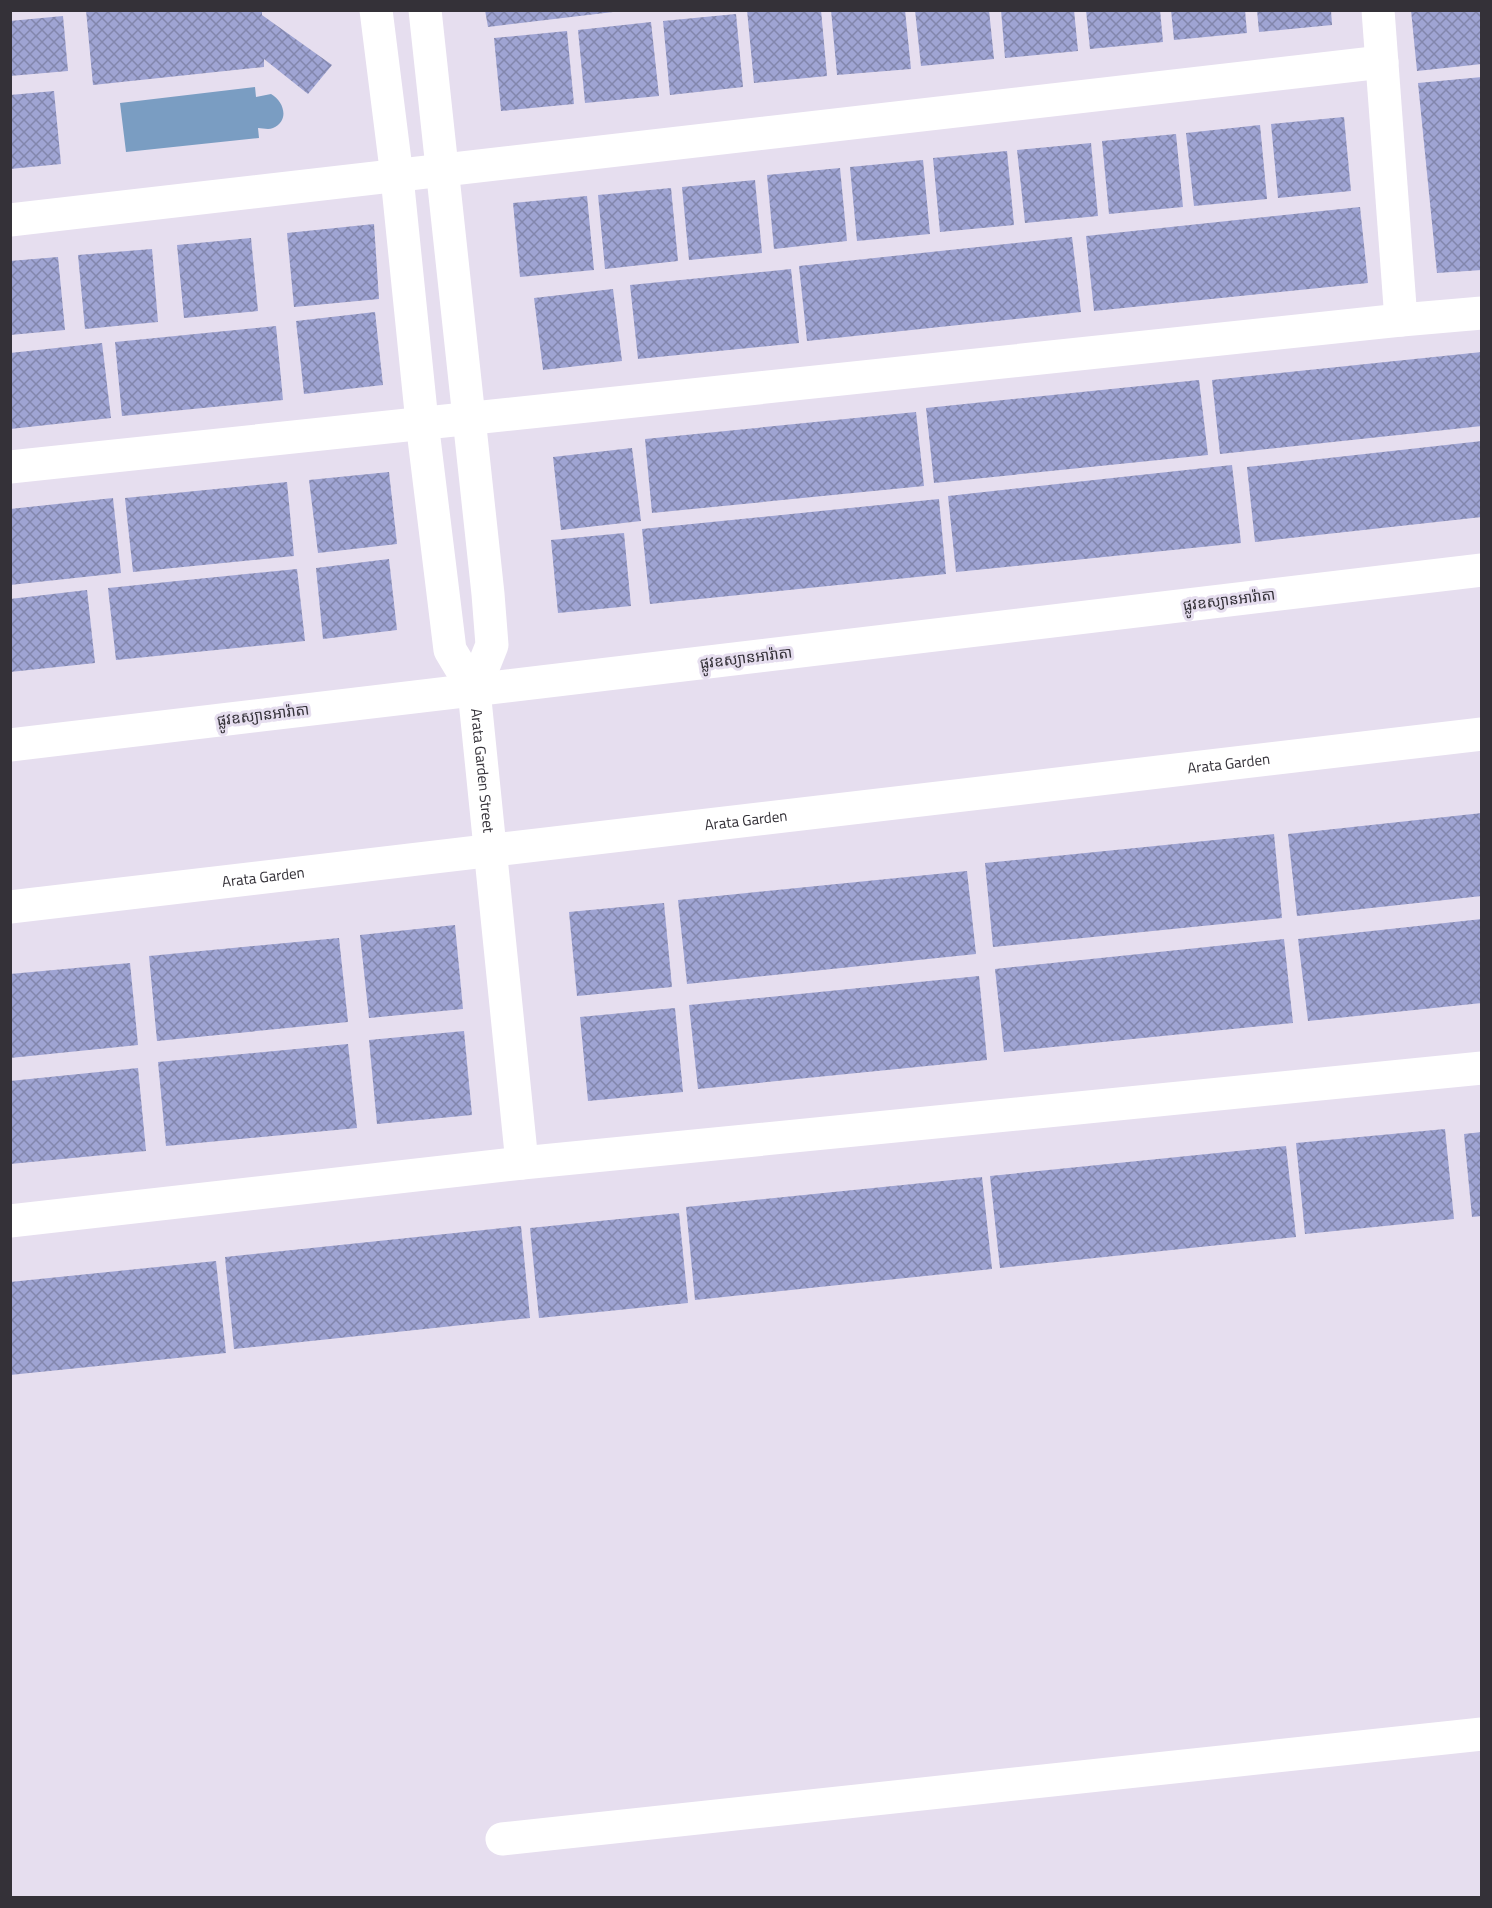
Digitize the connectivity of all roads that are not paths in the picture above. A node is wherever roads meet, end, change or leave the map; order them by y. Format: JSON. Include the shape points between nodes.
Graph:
{"nodes":[{"id":1,"x":376,"y":10,"type":"edge"},
{"id":2,"x":425,"y":10,"type":"edge"},
{"id":3,"x":1378,"y":10,"type":"edge"},
{"id":4,"x":1382,"y":62,"type":"junction"},
{"id":5,"x":442,"y":171,"type":"junction"},
{"id":6,"x":397,"y":177,"type":"junction"},
{"id":7,"x":10,"y":220,"type":"edge"},
{"id":8,"x":1482,"y":313,"type":"edge"},
{"id":9,"x":1401,"y":320,"type":"junction"},
{"id":10,"x":470,"y":418,"type":"junction"},
{"id":11,"x":422,"y":422,"type":"junction"},
{"id":12,"x":10,"y":466,"type":"edge"},
{"id":13,"x":1482,"y":570,"type":"edge"},
{"id":14,"x":474,"y":690,"type":"junction"},
{"id":15,"x":1482,"y":734,"type":"edge"},
{"id":16,"x":10,"y":746,"type":"edge"},
{"id":17,"x":491,"y":850,"type":"junction"},
{"id":18,"x":10,"y":907,"type":"edge"},
{"id":19,"x":1482,"y":1068,"type":"edge"},
{"id":20,"x":522,"y":1163,"type":"junction"},
{"id":21,"x":10,"y":1221,"type":"edge"},
{"id":22,"x":1482,"y":1734,"type":"edge"},
{"id":23,"x":502,"y":1839,"type":"dead end"}],
"edges":[{"from":1,"to":6,"type":"street"},
{"from":2,"to":5,"type":"street"},
{"from":3,"to":4,"type":"street"},
{"from":4,"to":5,"type":"street"},
{"from":4,"to":9,"type":"street"},
{"from":5,"to":6,"type":"street"},
{"from":5,"to":10,"type":"street"},
{"from":6,"to":7,"type":"street"},
{"from":6,"to":11,"type":"street"},
{"from":8,"to":9,"type":"street"},
{"from":9,"to":10,"type":"street"},
{"from":10,"to":11,"type":"street"},
{"from":10,"to":14,"type":"street","via":[[492,645]]},
{"from":11,"to":12,"type":"street"},
{"from":11,"to":14,"type":"street","via":[[450,650]]},
{"from":13,"to":14,"type":"street","name":"ផ្លូវឧស្យានអារ៉ាតា"},
{"from":14,"to":16,"type":"street","name":"ផ្លូវឧស្យានអារ៉ាតា"},
{"from":14,"to":17,"type":"street","name":"Arata Garden Street"},
{"from":15,"to":17,"type":"street","name":"Arata Garden"},
{"from":17,"to":18,"type":"street","name":"Arata Garden"},
{"from":17,"to":20,"type":"street","name":"Arata Garden Street"},
{"from":19,"to":20,"type":"street"},
{"from":20,"to":21,"type":"street"},
{"from":22,"to":23,"type":"street"}]}
